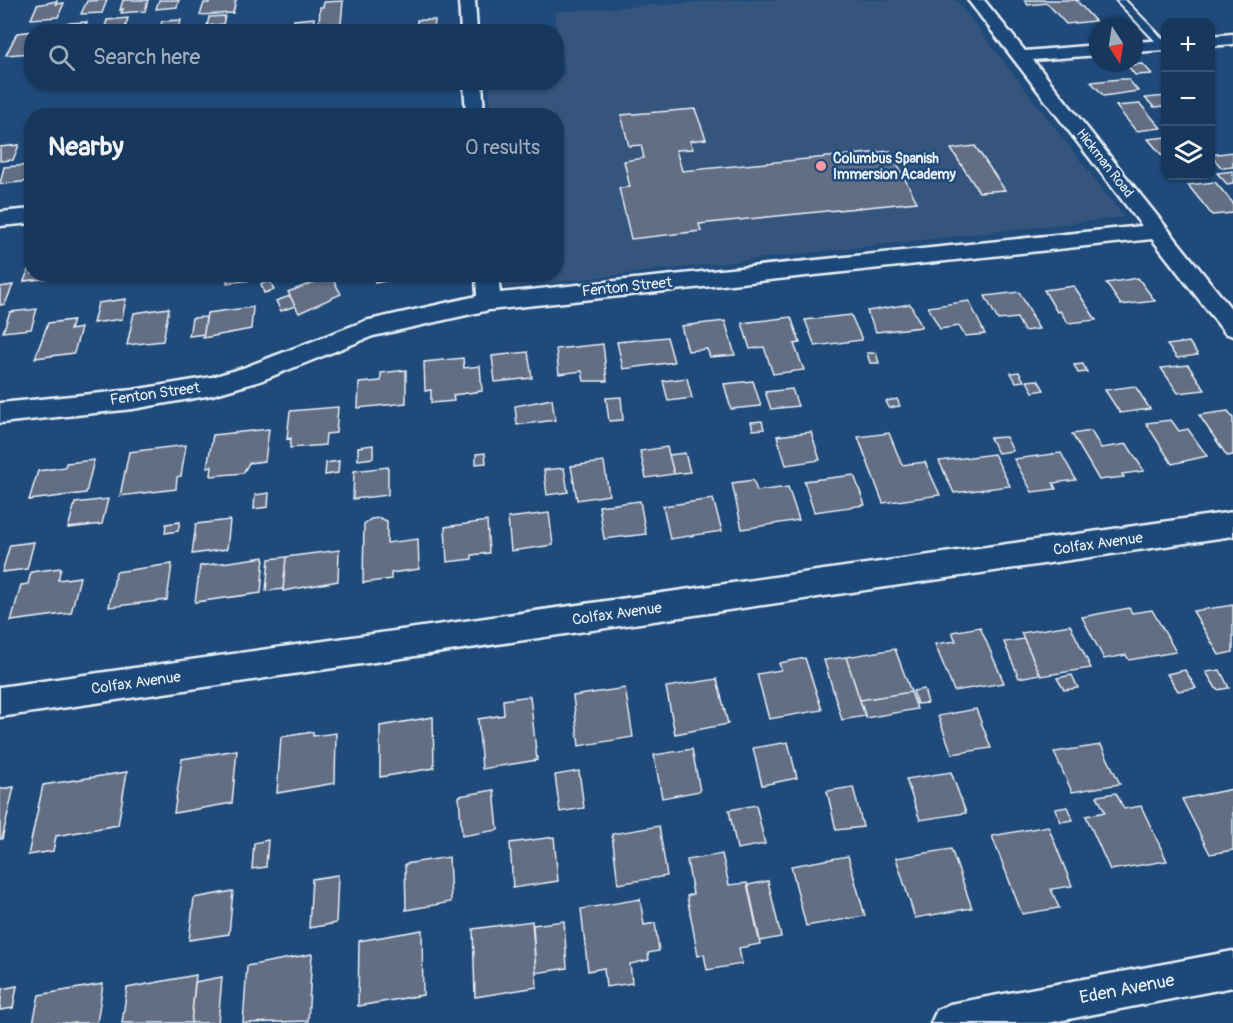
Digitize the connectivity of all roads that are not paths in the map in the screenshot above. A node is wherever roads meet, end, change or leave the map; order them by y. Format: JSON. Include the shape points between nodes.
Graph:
{"nodes":[{"id":1,"x":467,"y":0,"type":"edge"},
{"id":2,"x":976,"y":0,"type":"edge"},
{"id":3,"x":1120,"y":0,"type":"edge"},
{"id":4,"x":468,"y":24,"type":"edge"},
{"id":5,"x":1233,"y":39,"type":"edge"},
{"id":6,"x":1161,"y":41,"type":"edge"},
{"id":7,"x":1215,"y":41,"type":"edge"},
{"id":8,"x":1161,"y":45,"type":"edge"},
{"id":9,"x":1143,"y":46,"type":"edge"},
{"id":10,"x":1089,"y":51,"type":"edge"},
{"id":11,"x":1021,"y":56,"type":"junction"},
{"id":12,"x":473,"y":90,"type":"edge"},
{"id":13,"x":475,"y":108,"type":"edge"},
{"id":14,"x":24,"y":217,"type":"edge"},
{"id":15,"x":0,"y":219,"type":"edge"},
{"id":16,"x":1158,"y":231,"type":"junction"},
{"id":17,"x":488,"y":282,"type":"edge"},
{"id":18,"x":489,"y":302,"type":"junction"},
{"id":19,"x":1233,"y":327,"type":"edge"},
{"id":20,"x":0,"y":413,"type":"edge"},
{"id":21,"x":1233,"y":525,"type":"edge"},
{"id":22,"x":0,"y":702,"type":"edge"},
{"id":23,"x":1233,"y":969,"type":"edge"},
{"id":24,"x":950,"y":1023,"type":"edge"}],
"edges":[{"from":1,"to":4,"type":"street"},
{"from":2,"to":11,"type":"street","name":"Hickman Road"},
{"from":3,"to":6,"type":"lane"},
{"from":5,"to":7,"type":"street"},
{"from":8,"to":9,"type":"street"},
{"from":10,"to":11,"type":"street"},
{"from":11,"to":16,"type":"street","name":"Hickman Road"},
{"from":12,"to":13,"type":"street"},
{"from":14,"to":15,"type":"street"},
{"from":16,"to":18,"type":"street","name":"Fenton Street"},
{"from":16,"to":19,"type":"street","name":"Hickman Road"},
{"from":17,"to":18,"type":"street"},
{"from":18,"to":20,"type":"street","name":"Fenton Street","via":[[365,330],[246,377],[210,386]]},
{"from":21,"to":22,"type":"street","name":"Colfax Avenue"},
{"from":23,"to":24,"type":"street","name":"Eden Avenue"}]}
